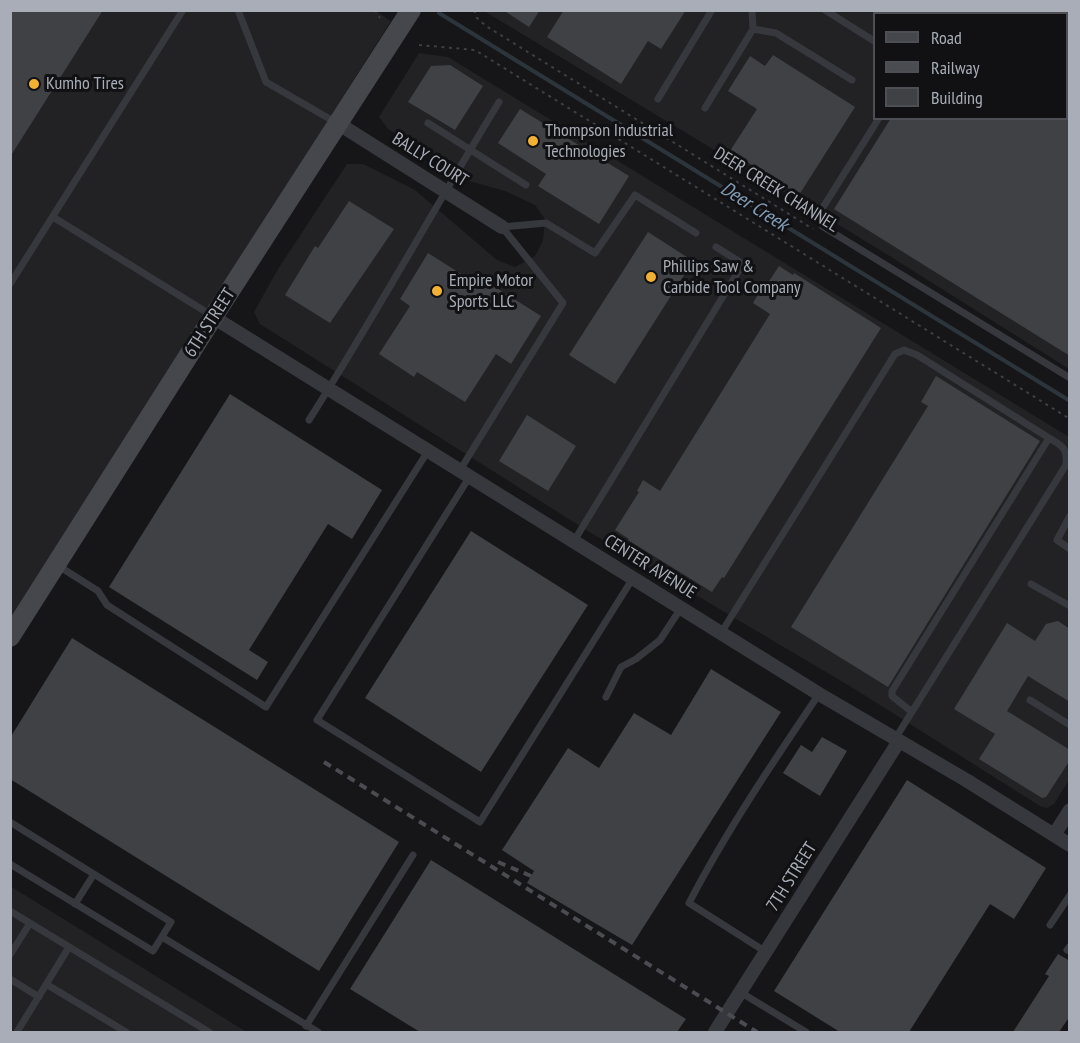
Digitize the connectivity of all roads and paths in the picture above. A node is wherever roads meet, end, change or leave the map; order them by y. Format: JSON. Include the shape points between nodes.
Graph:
{"nodes":[{"id":1,"x":183,"y":10,"type":"edge"},
{"id":2,"x":238,"y":10,"type":"edge"},
{"id":3,"x":375,"y":10,"type":"edge"},
{"id":4,"x":411,"y":10,"type":"edge"},
{"id":5,"x":474,"y":10,"type":"edge"},
{"id":6,"x":712,"y":10,"type":"edge"},
{"id":7,"x":752,"y":10,"type":"edge"},
{"id":8,"x":825,"y":10,"type":"edge"},
{"id":9,"x":380,"y":18,"type":"dead end"},
{"id":10,"x":753,"y":29,"type":"junction"},
{"id":11,"x":873,"y":40,"type":"edge"},
{"id":12,"x":419,"y":45,"type":"dead end"},
{"id":13,"x":852,"y":80,"type":"dead end"},
{"id":14,"x":658,"y":99,"type":"dead end"},
{"id":15,"x":499,"y":102,"type":"dead end"},
{"id":16,"x":705,"y":108,"type":"dead end"},
{"id":17,"x":878,"y":120,"type":"edge"},
{"id":18,"x":428,"y":123,"type":"dead end"},
{"id":19,"x":339,"y":124,"type":"junction"},
{"id":20,"x":470,"y":149,"type":"junction"},
{"id":21,"x":526,"y":185,"type":"dead end"},
{"id":22,"x":445,"y":191,"type":"junction"},
{"id":23,"x":53,"y":216,"type":"junction"},
{"id":24,"x":502,"y":227,"type":"junction"},
{"id":25,"x":696,"y":233,"type":"dead end"},
{"id":26,"x":821,"y":234,"type":"dead end"},
{"id":27,"x":716,"y":248,"type":"dead end"},
{"id":28,"x":10,"y":285,"type":"edge"},
{"id":29,"x":213,"y":317,"type":"junction"},
{"id":30,"x":1070,"y":378,"type":"edge"},
{"id":31,"x":329,"y":388,"type":"junction"},
{"id":32,"x":1070,"y":419,"type":"edge"},
{"id":33,"x":309,"y":420,"type":"dead end"},
{"id":34,"x":1048,"y":438,"type":"junction"},
{"id":35,"x":428,"y":450,"type":"junction"},
{"id":36,"x":465,"y":473,"type":"junction"},
{"id":37,"x":1070,"y":516,"type":"edge"},
{"id":38,"x":574,"y":541,"type":"junction"},
{"id":39,"x":1070,"y":549,"type":"edge"},
{"id":40,"x":57,"y":564,"type":"junction"},
{"id":41,"x":633,"y":578,"type":"junction"},
{"id":42,"x":1032,"y":584,"type":"dead end"},
{"id":43,"x":1070,"y":606,"type":"edge"},
{"id":44,"x":681,"y":608,"type":"junction"},
{"id":45,"x":721,"y":633,"type":"junction"},
{"id":46,"x":10,"y":637,"type":"edge"},
{"id":47,"x":819,"y":694,"type":"junction"},
{"id":48,"x":606,"y":697,"type":"dead end"},
{"id":49,"x":1030,"y":700,"type":"dead end"},
{"id":50,"x":912,"y":711,"type":"junction"},
{"id":51,"x":1070,"y":725,"type":"edge"},
{"id":52,"x":898,"y":740,"type":"junction"},
{"id":53,"x":1070,"y":810,"type":"edge"},
{"id":54,"x":10,"y":822,"type":"edge"},
{"id":55,"x":1054,"y":835,"type":"junction"},
{"id":56,"x":1070,"y":845,"type":"edge"},
{"id":57,"x":413,"y":855,"type":"dead end"},
{"id":58,"x":10,"y":864,"type":"edge"},
{"id":59,"x":94,"y":874,"type":"junction"},
{"id":60,"x":1070,"y":895,"type":"edge"},
{"id":61,"x":75,"y":904,"type":"junction"},
{"id":62,"x":10,"y":911,"type":"edge"},
{"id":63,"x":30,"y":923,"type":"junction"},
{"id":64,"x":1050,"y":925,"type":"dead end"},
{"id":65,"x":162,"y":937,"type":"junction"},
{"id":66,"x":1070,"y":946,"type":"edge"},
{"id":67,"x":69,"y":947,"type":"junction"},
{"id":68,"x":1070,"y":951,"type":"edge"},
{"id":69,"x":766,"y":952,"type":"junction"},
{"id":70,"x":10,"y":955,"type":"edge"},
{"id":71,"x":10,"y":979,"type":"edge"},
{"id":72,"x":46,"y":984,"type":"junction"},
{"id":73,"x":740,"y":992,"type":"junction"},
{"id":74,"x":39,"y":997,"type":"junction"},
{"id":75,"x":306,"y":1026,"type":"junction"},
{"id":76,"x":17,"y":1032,"type":"edge"},
{"id":77,"x":126,"y":1032,"type":"edge"},
{"id":78,"x":209,"y":1032,"type":"edge"},
{"id":79,"x":318,"y":1032,"type":"edge"},
{"id":80,"x":715,"y":1032,"type":"edge"},
{"id":81,"x":806,"y":1032,"type":"edge"}],
"edges":[{"from":1,"to":23,"type":"lane"},
{"from":2,"to":19,"type":"lane","via":[[266,82]]},
{"from":3,"to":9,"type":"path"},
{"from":4,"to":19,"type":"main road","name":"6TH STREET"},
{"from":5,"to":26,"type":"path","name":"DEER CREEK CHANNEL","via":[[486,26]]},
{"from":6,"to":14,"type":"lane"},
{"from":7,"to":10,"type":"lane"},
{"from":8,"to":11,"type":"lane"},
{"from":10,"to":13,"type":"lane","via":[[776,33]]},
{"from":10,"to":16,"type":"lane"},
{"from":12,"to":32,"type":"path","via":[[476,50]]},
{"from":15,"to":20,"type":"lane"},
{"from":17,"to":30,"type":"lane","via":[[822,209],[822,226]]},
{"from":18,"to":20,"type":"lane"},
{"from":19,"to":22,"type":"street","name":"BALLY COURT"},
{"from":19,"to":29,"type":"main road","name":"6TH STREET"},
{"from":20,"to":21,"type":"lane"},
{"from":20,"to":22,"type":"lane"},
{"from":22,"to":24,"type":"street","name":"BALLY COURT"},
{"from":22,"to":31,"type":"lane"},
{"from":23,"to":28,"type":"lane"},
{"from":23,"to":29,"type":"lane"},
{"from":24,"to":25,"type":"lane","via":[[546,223],[595,253],[635,195]]},
{"from":24,"to":36,"type":"lane","via":[[563,303]]},
{"from":27,"to":38,"type":"lane","via":[[740,262],[741,267]]},
{"from":29,"to":31,"type":"street","name":"CENTER AVENUE"},
{"from":29,"to":40,"type":"main road","name":"6TH STREET"},
{"from":31,"to":33,"type":"lane"},
{"from":31,"to":35,"type":"street","name":"CENTER AVENUE"},
{"from":34,"to":45,"type":"lane","via":[[917,355],[904,350],[895,354]]},
{"from":34,"to":50,"type":"lane","via":[[1063,447],[1066,465]]},
{"from":34,"to":50,"type":"lane","via":[[892,691],[895,701]]},
{"from":35,"to":36,"type":"street","name":"CENTER AVENUE"},
{"from":35,"to":40,"type":"lane","via":[[266,707],[107,605],[98,591]]},
{"from":36,"to":38,"type":"street","name":"CENTER AVENUE"},
{"from":36,"to":41,"type":"lane","via":[[317,720],[480,822]]},
{"from":37,"to":39,"type":"lane","via":[[1057,540]]},
{"from":38,"to":41,"type":"street","name":"CENTER AVENUE"},
{"from":40,"to":46,"type":"main road","name":"6TH STREET"},
{"from":41,"to":44,"type":"street","name":"CENTER AVENUE"},
{"from":42,"to":43,"type":"lane"},
{"from":44,"to":45,"type":"street","name":"CENTER AVENUE"},
{"from":44,"to":48,"type":"lane","via":[[660,639],[621,667]]},
{"from":45,"to":47,"type":"street","name":"CENTER AVENUE"},
{"from":47,"to":52,"type":"street","name":"CENTER AVENUE"},
{"from":47,"to":69,"type":"lane","via":[[713,858],[689,903]]},
{"from":49,"to":51,"type":"lane"},
{"from":50,"to":52,"type":"lane"},
{"from":52,"to":55,"type":"street","name":"CENTER AVENUE"},
{"from":52,"to":69,"type":"street","name":"7TH STREET"},
{"from":53,"to":55,"type":"street"},
{"from":54,"to":59,"type":"lane"},
{"from":55,"to":56,"type":"street","name":"CENTER AVENUE"},
{"from":57,"to":75,"type":"lane"},
{"from":58,"to":61,"type":"lane"},
{"from":59,"to":61,"type":"lane"},
{"from":59,"to":65,"type":"lane","via":[[171,922]]},
{"from":60,"to":64,"type":"lane"},
{"from":61,"to":65,"type":"lane","via":[[153,951]]},
{"from":62,"to":63,"type":"lane"},
{"from":63,"to":67,"type":"lane"},
{"from":63,"to":70,"type":"lane"},
{"from":65,"to":75,"type":"lane"},
{"from":66,"to":68,"type":"lane"},
{"from":67,"to":72,"type":"lane"},
{"from":67,"to":78,"type":"lane"},
{"from":69,"to":73,"type":"street","name":"7TH STREET"},
{"from":71,"to":74,"type":"lane"},
{"from":72,"to":74,"type":"lane"},
{"from":72,"to":77,"type":"lane"},
{"from":73,"to":80,"type":"street","name":"7TH STREET"},
{"from":73,"to":81,"type":"lane"},
{"from":74,"to":76,"type":"lane"},
{"from":75,"to":79,"type":"lane"}]}
